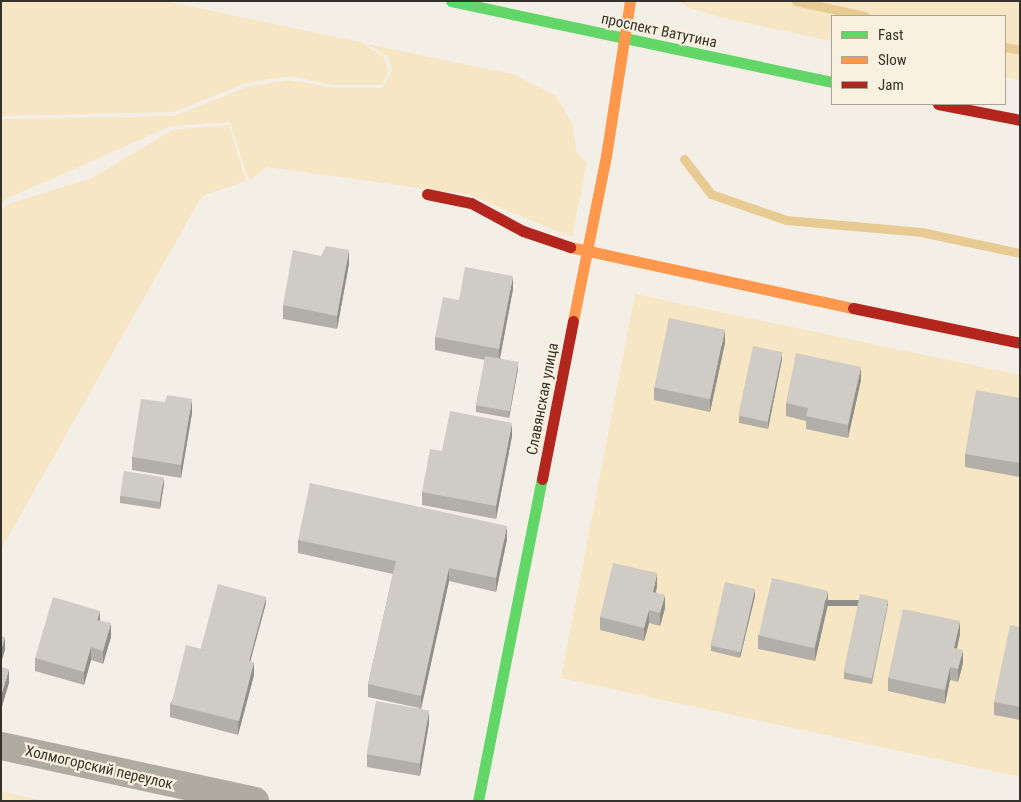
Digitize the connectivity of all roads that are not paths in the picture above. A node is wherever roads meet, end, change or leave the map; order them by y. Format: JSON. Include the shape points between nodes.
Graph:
{"nodes":[{"id":1,"x":451,"y":1,"type":"edge"},
{"id":2,"x":630,"y":1,"type":"edge"},
{"id":3,"x":624,"y":39,"type":"junction"},
{"id":4,"x":831,"y":82,"type":"edge"},
{"id":5,"x":943,"y":105,"type":"edge"},
{"id":6,"x":1020,"y":120,"type":"edge"},
{"id":7,"x":427,"y":194,"type":"dead end"},
{"id":8,"x":587,"y":253,"type":"junction"},
{"id":9,"x":1020,"y":344,"type":"edge"},
{"id":10,"x":1,"y":746,"type":"edge"},
{"id":11,"x":255,"y":801,"type":"edge"},
{"id":12,"x":478,"y":801,"type":"edge"}],
"edges":[{"from":1,"to":3,"type":"street","name":"проспект Ватутина"},
{"from":2,"to":3,"type":"street","name":"Славянская улица"},
{"from":3,"to":4,"type":"street","name":"проспект Ватутина"},
{"from":3,"to":8,"type":"street","name":"Славянская улица"},
{"from":5,"to":6,"type":"street"},
{"from":7,"to":8,"type":"street","via":[[471,203],[523,231]]},
{"from":8,"to":9,"type":"street"},
{"from":8,"to":12,"type":"street","name":"Славянская улица"},
{"from":10,"to":11,"type":"street","name":"Холмогорский переулок"}]}
